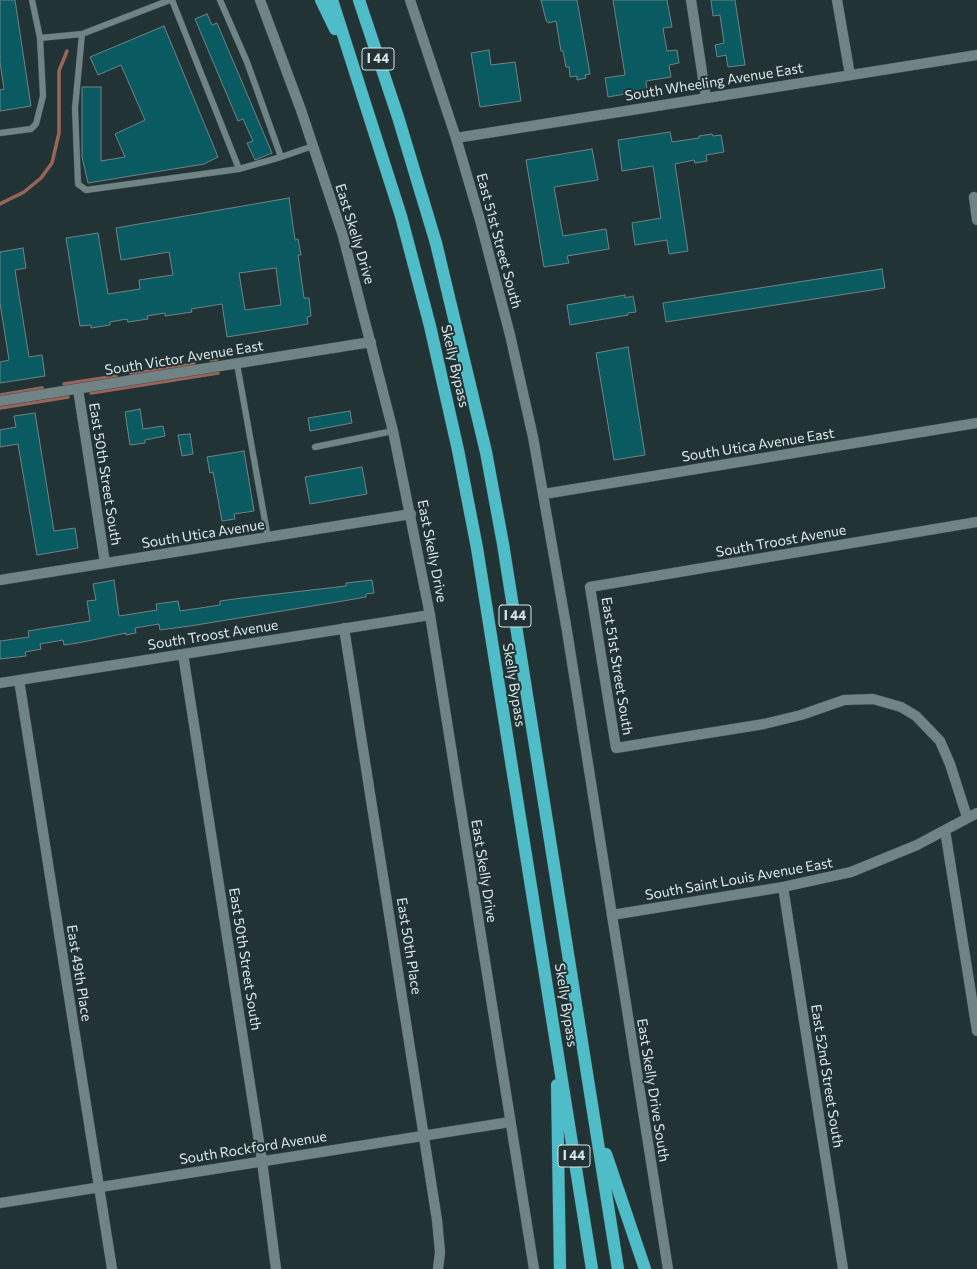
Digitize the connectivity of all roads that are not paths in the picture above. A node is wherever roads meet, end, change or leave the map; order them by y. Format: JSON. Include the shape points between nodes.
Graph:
{"nodes":[{"id":1,"x":32,"y":0,"type":"edge"},
{"id":2,"x":171,"y":0,"type":"edge"},
{"id":3,"x":220,"y":0,"type":"edge"},
{"id":4,"x":260,"y":0,"type":"edge"},
{"id":5,"x":321,"y":0,"type":"edge"},
{"id":6,"x":332,"y":0,"type":"edge"},
{"id":7,"x":359,"y":0,"type":"edge"},
{"id":8,"x":410,"y":0,"type":"edge"},
{"id":9,"x":690,"y":0,"type":"edge"},
{"id":10,"x":837,"y":0,"type":"edge"},
{"id":11,"x":82,"y":34,"type":"junction"},
{"id":12,"x":40,"y":38,"type":"junction"},
{"id":13,"x":977,"y":55,"type":"edge"},
{"id":14,"x":354,"y":68,"type":"junction"},
{"id":15,"x":850,"y":75,"type":"junction"},
{"id":16,"x":706,"y":98,"type":"junction"},
{"id":17,"x":0,"y":133,"type":"edge"},
{"id":18,"x":456,"y":138,"type":"junction"},
{"id":19,"x":313,"y":146,"type":"junction"},
{"id":20,"x":281,"y":157,"type":"junction"},
{"id":21,"x":239,"y":169,"type":"junction"},
{"id":22,"x":974,"y":197,"type":"dead end"},
{"id":23,"x":977,"y":220,"type":"edge"},
{"id":24,"x":371,"y":342,"type":"junction"},
{"id":25,"x":237,"y":364,"type":"junction"},
{"id":26,"x":78,"y":389,"type":"junction"},
{"id":27,"x":0,"y":401,"type":"edge"},
{"id":28,"x":977,"y":423,"type":"edge"},
{"id":29,"x":393,"y":431,"type":"junction"},
{"id":30,"x":315,"y":447,"type":"dead end"},
{"id":31,"x":544,"y":494,"type":"junction"},
{"id":32,"x":411,"y":514,"type":"junction"},
{"id":33,"x":977,"y":522,"type":"edge"},
{"id":34,"x":268,"y":538,"type":"junction"},
{"id":35,"x":105,"y":563,"type":"junction"},
{"id":36,"x":0,"y":580,"type":"edge"},
{"id":37,"x":590,"y":587,"type":"joint"},
{"id":38,"x":430,"y":615,"type":"junction"},
{"id":39,"x":344,"y":628,"type":"junction"},
{"id":40,"x":183,"y":654,"type":"junction"},
{"id":41,"x":18,"y":680,"type":"junction"},
{"id":42,"x":0,"y":683,"type":"edge"},
{"id":43,"x":977,"y":813,"type":"edge"},
{"id":44,"x":967,"y":817,"type":"junction"},
{"id":45,"x":945,"y":830,"type":"junction"},
{"id":46,"x":783,"y":888,"type":"junction"},
{"id":47,"x":612,"y":915,"type":"junction"},
{"id":48,"x":977,"y":1031,"type":"edge"},
{"id":49,"x":557,"y":1043,"type":"junction"},
{"id":50,"x":510,"y":1122,"type":"junction"},
{"id":51,"x":595,"y":1123,"type":"junction"},
{"id":52,"x":425,"y":1135,"type":"junction"},
{"id":53,"x":262,"y":1161,"type":"junction"},
{"id":54,"x":98,"y":1188,"type":"junction"},
{"id":55,"x":0,"y":1203,"type":"edge"},
{"id":56,"x":112,"y":1269,"type":"edge"},
{"id":57,"x":276,"y":1269,"type":"edge"},
{"id":58,"x":438,"y":1269,"type":"edge"},
{"id":59,"x":534,"y":1269,"type":"edge"},
{"id":60,"x":560,"y":1269,"type":"edge"},
{"id":61,"x":592,"y":1269,"type":"edge"},
{"id":62,"x":618,"y":1269,"type":"edge"},
{"id":63,"x":644,"y":1269,"type":"edge"},
{"id":64,"x":668,"y":1269,"type":"edge"},
{"id":65,"x":843,"y":1269,"type":"edge"}],
"edges":[{"from":1,"to":12,"type":"lane"},
{"from":2,"to":11,"type":"lane"},
{"from":2,"to":21,"type":"lane"},
{"from":3,"to":20,"type":"lane","via":[[247,62]]},
{"from":4,"to":19,"type":"street","name":"East Skelly Drive"},
{"from":5,"to":14,"type":"highway"},
{"from":6,"to":14,"type":"highway","name":"Skelly Bypass","number":"I 44"},
{"from":7,"to":51,"type":"highway","name":"Skelly Bypass","number":"I 44","via":[[436,243],[486,452],[503,544]]},
{"from":8,"to":18,"type":"street","name":"East 51st Street South"},
{"from":9,"to":16,"type":"street"},
{"from":10,"to":15,"type":"street"},
{"from":11,"to":12,"type":"lane"},
{"from":11,"to":21,"type":"lane","via":[[75,108],[78,184],[86,190]]},
{"from":12,"to":17,"type":"lane","via":[[43,96],[36,124],[31,129]]},
{"from":13,"to":15,"type":"street","name":"South Wheeling Avenue East"},
{"from":14,"to":49,"type":"highway","name":"Skelly Bypass","number":"I 44","via":[[414,262],[458,450],[477,548]]},
{"from":15,"to":16,"type":"street","name":"South Wheeling Avenue East"},
{"from":16,"to":18,"type":"street","name":"South Wheeling Avenue East"},
{"from":18,"to":31,"type":"street","name":"East 51st Street South","via":[[510,335]]},
{"from":19,"to":20,"type":"lane"},
{"from":19,"to":24,"type":"street","name":"East Skelly Drive","via":[[343,236]]},
{"from":20,"to":21,"type":"lane"},
{"from":22,"to":23,"type":"street"},
{"from":24,"to":25,"type":"street","name":"South Victor Avenue East"},
{"from":24,"to":29,"type":"street","name":"East Skelly Drive"},
{"from":25,"to":26,"type":"street","name":"South Victor Avenue East"},
{"from":25,"to":34,"type":"lane"},
{"from":26,"to":27,"type":"street","name":"South Victor Avenue East"},
{"from":26,"to":35,"type":"street","name":"East 50th Street South"},
{"from":28,"to":31,"type":"street","name":"South Utica Avenue East"},
{"from":29,"to":30,"type":"lane"},
{"from":29,"to":32,"type":"street","name":"East Skelly Drive"},
{"from":31,"to":47,"type":"street"},
{"from":32,"to":34,"type":"street","name":"South Utica Avenue"},
{"from":32,"to":38,"type":"street","name":"East Skelly Drive"},
{"from":33,"to":37,"type":"street","name":"South Troost Avenue"},
{"from":34,"to":35,"type":"street","name":"South Utica Avenue"},
{"from":35,"to":36,"type":"street","name":"South Utica Avenue"},
{"from":37,"to":44,"type":"street","name":"East 51st Street South","via":[[616,748],[764,724],[801,715],[844,700],[880,701],[901,707],[916,716],[940,741]]},
{"from":38,"to":39,"type":"street","name":"South Troost Avenue"},
{"from":38,"to":50,"type":"street","name":"East Skelly Drive"},
{"from":39,"to":40,"type":"street","name":"South Troost Avenue"},
{"from":39,"to":52,"type":"street","name":"East 50th Place"},
{"from":40,"to":41,"type":"street","name":"South Troost Avenue"},
{"from":40,"to":53,"type":"street","name":"East 50th Street South"},
{"from":41,"to":42,"type":"street","name":"South Troost Avenue"},
{"from":41,"to":54,"type":"street","name":"East 49th Place"},
{"from":43,"to":44,"type":"street","name":"South Saint Louis Avenue East"},
{"from":44,"to":45,"type":"street","name":"South Saint Louis Avenue East"},
{"from":45,"to":46,"type":"street","name":"South Saint Louis Avenue East","via":[[891,857],[851,872]]},
{"from":45,"to":48,"type":"street"},
{"from":46,"to":47,"type":"street","name":"South Saint Louis Avenue East"},
{"from":46,"to":65,"type":"street","name":"East 52nd Street South"},
{"from":47,"to":64,"type":"street","name":"East Skelly Drive South"},
{"from":49,"to":60,"type":"highway"},
{"from":49,"to":61,"type":"highway","name":"Skelly Bypass","number":"I 44"},
{"from":50,"to":52,"type":"street","name":"South Rockford Avenue"},
{"from":50,"to":59,"type":"street"},
{"from":51,"to":62,"type":"highway","name":"Skelly Bypass","number":"I 44"},
{"from":51,"to":63,"type":"highway"},
{"from":52,"to":53,"type":"street","name":"South Rockford Avenue"},
{"from":52,"to":58,"type":"street","name":"East 50th Place","via":[[437,1220],[440,1252]]},
{"from":53,"to":54,"type":"street","name":"South Rockford Avenue"},
{"from":53,"to":57,"type":"street","name":"East 50th Street South"},
{"from":54,"to":55,"type":"street","name":"South Rockford Avenue"},
{"from":54,"to":56,"type":"street","name":"East 49th Place"}]}
